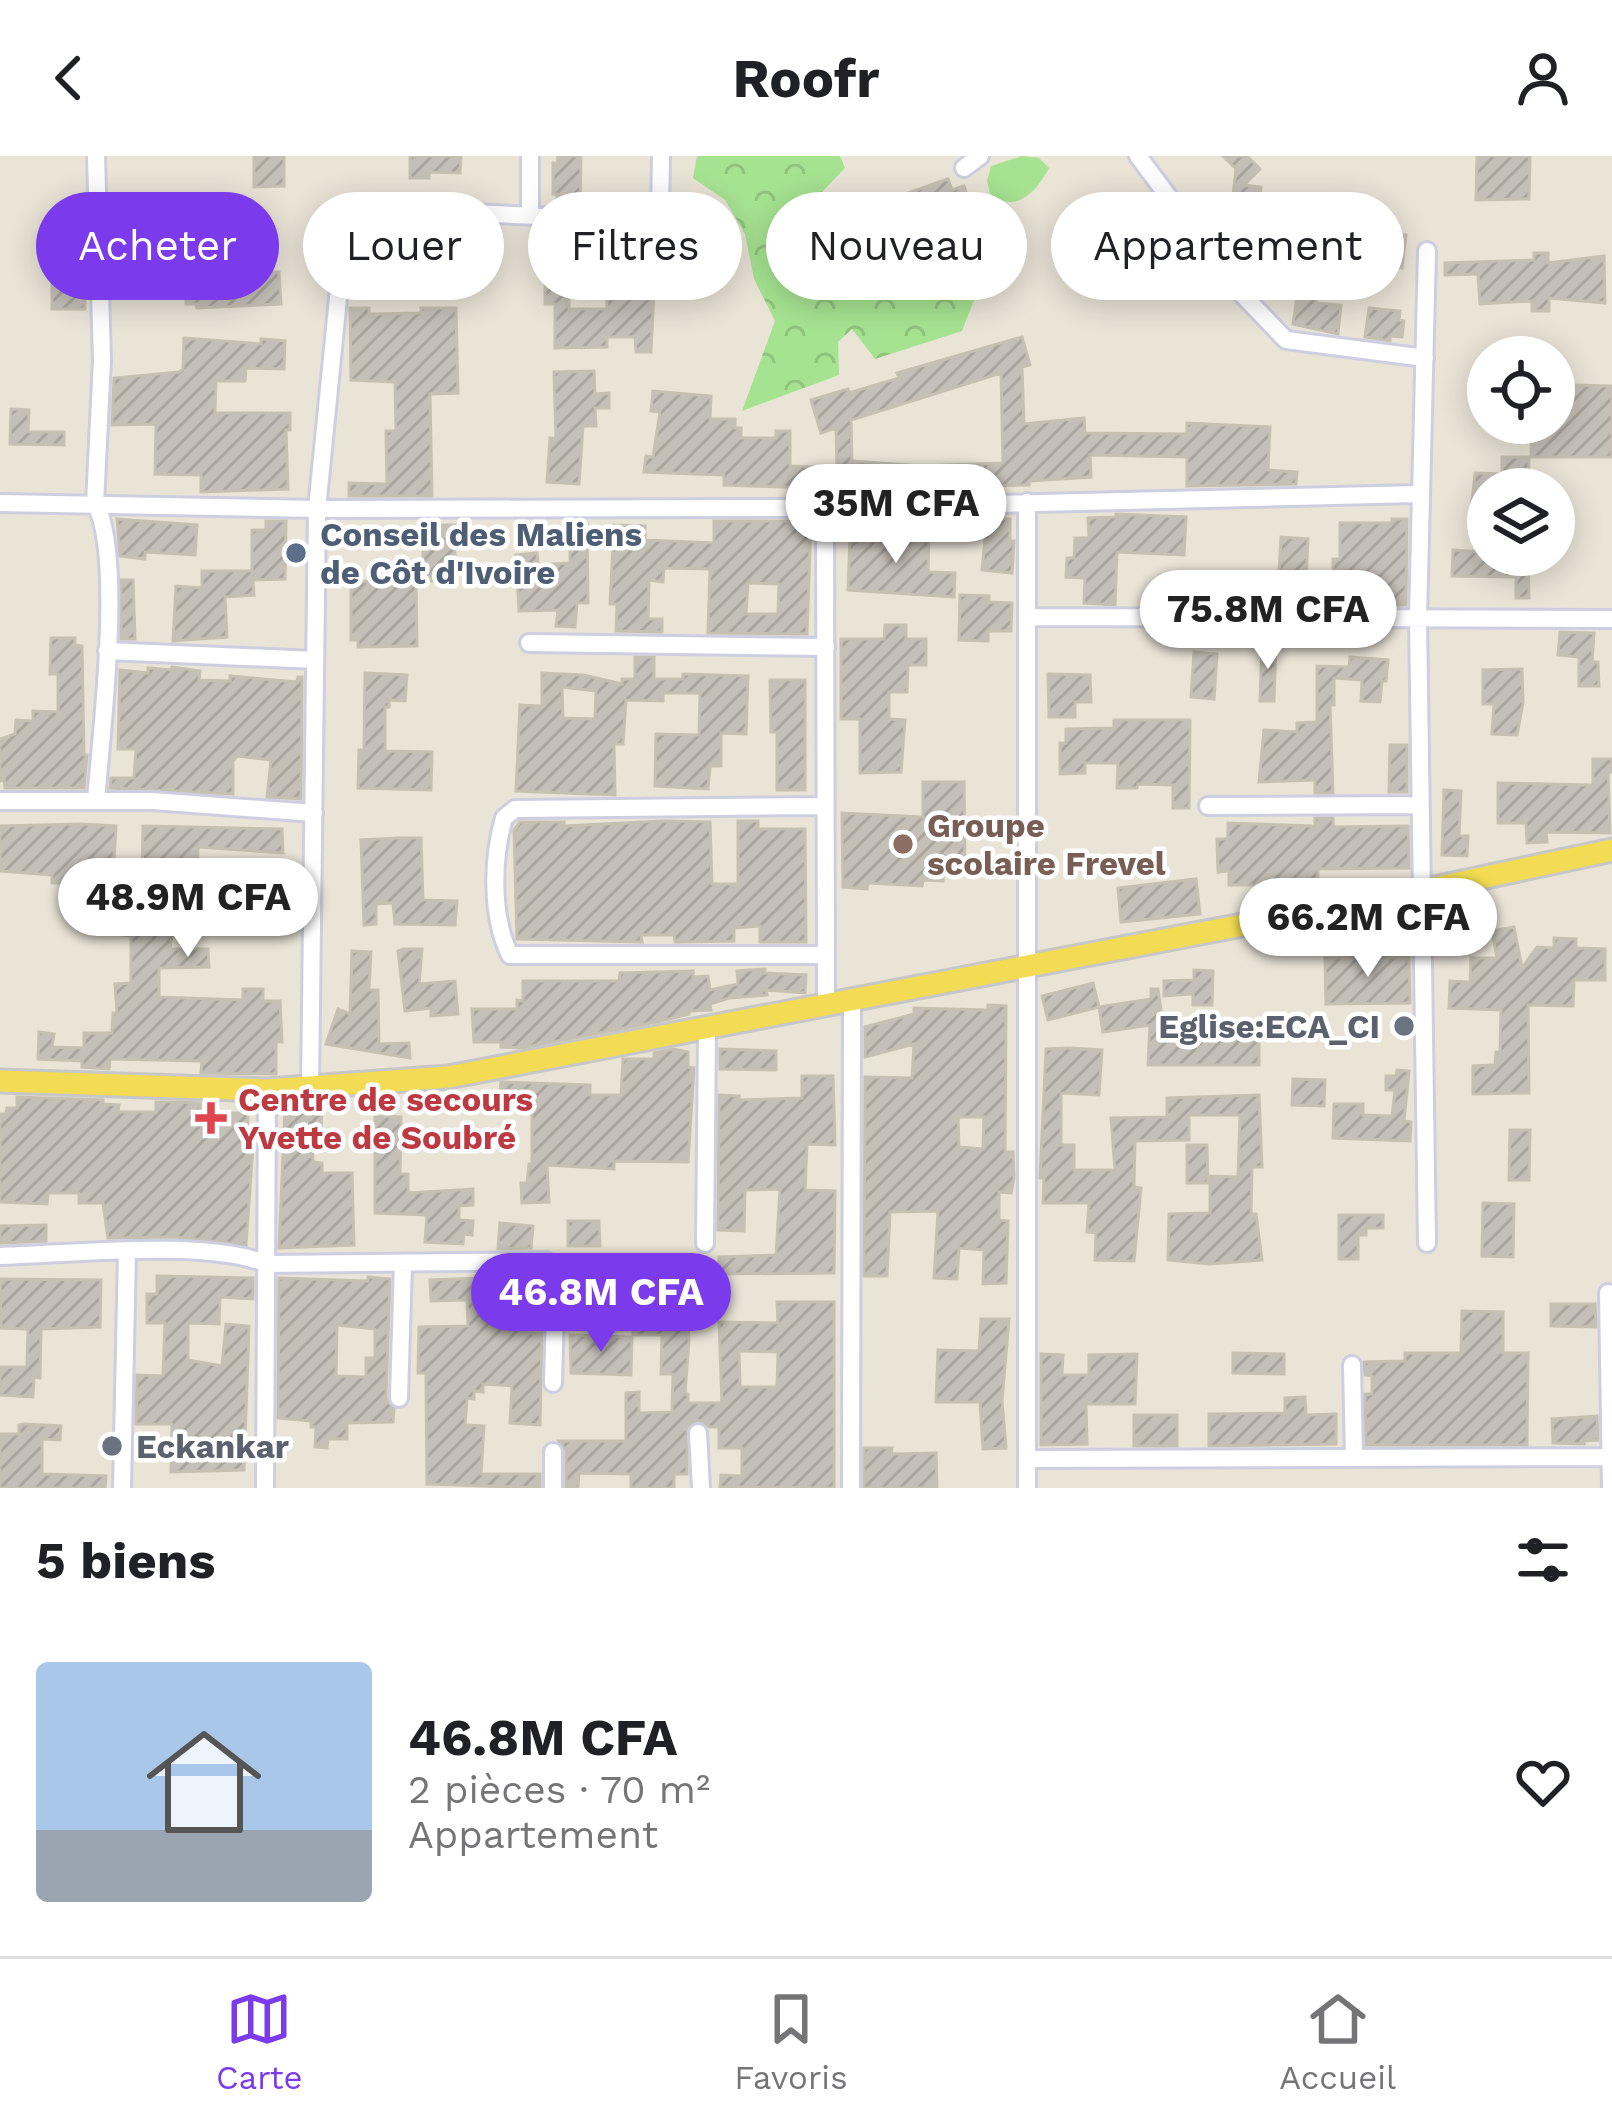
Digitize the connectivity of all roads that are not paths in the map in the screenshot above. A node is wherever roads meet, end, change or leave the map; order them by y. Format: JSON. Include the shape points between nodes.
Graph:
{"nodes":[{"id":1,"x":96,"y":156,"type":"edge"},
{"id":2,"x":530,"y":156,"type":"edge"},
{"id":3,"x":661,"y":156,"type":"edge"},
{"id":4,"x":980,"y":156,"type":"edge"},
{"id":5,"x":1138,"y":156,"type":"edge"},
{"id":6,"x":964,"y":168,"type":"dead end"},
{"id":7,"x":530,"y":192,"type":"edge"},
{"id":8,"x":661,"y":192,"type":"edge"},
{"id":9,"x":528,"y":215,"type":"edge"},
{"id":10,"x":1426,"y":250,"type":"dead end"},
{"id":11,"x":1425,"y":358,"type":"junction"},
{"id":12,"x":1419,"y":494,"type":"junction"},
{"id":13,"x":1027,"y":502,"type":"junction"},
{"id":14,"x":0,"y":503,"type":"edge"},
{"id":15,"x":95,"y":503,"type":"junction"},
{"id":16,"x":825,"y":508,"type":"junction"},
{"id":17,"x":317,"y":509,"type":"junction"},
{"id":18,"x":1027,"y":616,"type":"junction"},
{"id":19,"x":1418,"y":618,"type":"junction"},
{"id":20,"x":1612,"y":619,"type":"edge"},
{"id":21,"x":529,"y":643,"type":"dead end"},
{"id":22,"x":826,"y":647,"type":"junction"},
{"id":23,"x":106,"y":651,"type":"junction"},
{"id":24,"x":315,"y":660,"type":"junction"},
{"id":25,"x":0,"y":801,"type":"edge"},
{"id":26,"x":96,"y":801,"type":"junction"},
{"id":27,"x":1420,"y":805,"type":"junction"},
{"id":28,"x":825,"y":806,"type":"junction"},
{"id":29,"x":1208,"y":806,"type":"dead end"},
{"id":30,"x":314,"y":813,"type":"junction"},
{"id":31,"x":1612,"y":850,"type":"edge"},
{"id":32,"x":1420,"y":891,"type":"junction"},
{"id":33,"x":825,"y":955,"type":"junction"},
{"id":34,"x":1027,"y":964,"type":"junction"},
{"id":35,"x":852,"y":1000,"type":"junction"},
{"id":36,"x":826,"y":1005,"type":"junction"},
{"id":37,"x":706,"y":1030,"type":"junction"},
{"id":38,"x":0,"y":1081,"type":"edge"},
{"id":39,"x":310,"y":1089,"type":"junction"},
{"id":40,"x":267,"y":1090,"type":"junction"},
{"id":41,"x":705,"y":1243,"type":"dead end"},
{"id":42,"x":1426,"y":1243,"type":"dead end"},
{"id":43,"x":127,"y":1253,"type":"junction"},
{"id":44,"x":0,"y":1256,"type":"edge"},
{"id":45,"x":403,"y":1263,"type":"junction"},
{"id":46,"x":267,"y":1264,"type":"junction"},
{"id":47,"x":1608,"y":1294,"type":"dead end"},
{"id":48,"x":1352,"y":1364,"type":"dead end"},
{"id":49,"x":553,"y":1383,"type":"dead end"},
{"id":50,"x":399,"y":1398,"type":"dead end"},
{"id":51,"x":698,"y":1433,"type":"dead end"},
{"id":52,"x":553,"y":1452,"type":"dead end"},
{"id":53,"x":1354,"y":1457,"type":"junction"},
{"id":54,"x":1611,"y":1457,"type":"edge"},
{"id":55,"x":1028,"y":1459,"type":"junction"},
{"id":56,"x":122,"y":1488,"type":"edge"},
{"id":57,"x":266,"y":1488,"type":"edge"},
{"id":58,"x":553,"y":1488,"type":"edge"},
{"id":59,"x":701,"y":1488,"type":"edge"},
{"id":60,"x":851,"y":1488,"type":"edge"},
{"id":61,"x":1028,"y":1488,"type":"edge"},
{"id":62,"x":1610,"y":1488,"type":"edge"}],
"edges":[{"from":1,"to":15,"type":"street"},
{"from":2,"to":7,"type":"street"},
{"from":3,"to":8,"type":"street"},
{"from":4,"to":6,"type":"street"},
{"from":5,"to":11,"type":"street","via":[[1238,290],[1286,340]]},
{"from":9,"to":17,"type":"street","via":[[350,210]]},
{"from":10,"to":11,"type":"street"},
{"from":11,"to":12,"type":"street"},
{"from":12,"to":13,"type":"street"},
{"from":12,"to":19,"type":"street"},
{"from":13,"to":16,"type":"street"},
{"from":13,"to":18,"type":"street"},
{"from":14,"to":15,"type":"street"},
{"from":15,"to":17,"type":"street"},
{"from":15,"to":23,"type":"street","via":[[108,542]]},
{"from":16,"to":17,"type":"street"},
{"from":16,"to":22,"type":"street"},
{"from":17,"to":24,"type":"street"},
{"from":18,"to":19,"type":"street"},
{"from":18,"to":34,"type":"street"},
{"from":19,"to":20,"type":"street"},
{"from":19,"to":27,"type":"street"},
{"from":21,"to":22,"type":"street"},
{"from":22,"to":28,"type":"street"},
{"from":23,"to":24,"type":"street"},
{"from":23,"to":26,"type":"street"},
{"from":24,"to":30,"type":"street"},
{"from":25,"to":26,"type":"street"},
{"from":26,"to":30,"type":"street"},
{"from":27,"to":29,"type":"street"},
{"from":27,"to":32,"type":"street"},
{"from":28,"to":33,"type":"street"},
{"from":28,"to":33,"type":"street","via":[[515,809],[504,818],[497,866],[500,934],[510,955]]},
{"from":30,"to":39,"type":"street"},
{"from":31,"to":32,"type":"main road"},
{"from":32,"to":34,"type":"main road"},
{"from":32,"to":42,"type":"street"},
{"from":33,"to":36,"type":"street"},
{"from":34,"to":35,"type":"main road"},
{"from":34,"to":55,"type":"street"},
{"from":35,"to":36,"type":"main road"},
{"from":35,"to":60,"type":"street"},
{"from":36,"to":37,"type":"main road"},
{"from":37,"to":39,"type":"main road","via":[[448,1078]]},
{"from":37,"to":41,"type":"street"},
{"from":38,"to":40,"type":"main road"},
{"from":39,"to":40,"type":"main road"},
{"from":40,"to":46,"type":"street"},
{"from":43,"to":44,"type":"street"},
{"from":43,"to":46,"type":"street"},
{"from":43,"to":56,"type":"street"},
{"from":45,"to":46,"type":"street"},
{"from":45,"to":49,"type":"street","via":[[554,1265]]},
{"from":45,"to":50,"type":"street"},
{"from":46,"to":57,"type":"street"},
{"from":47,"to":54,"type":"street"},
{"from":48,"to":53,"type":"street"},
{"from":51,"to":59,"type":"street"},
{"from":52,"to":58,"type":"street"},
{"from":53,"to":54,"type":"street"},
{"from":53,"to":55,"type":"street"},
{"from":54,"to":62,"type":"street"},
{"from":55,"to":61,"type":"street"}]}
